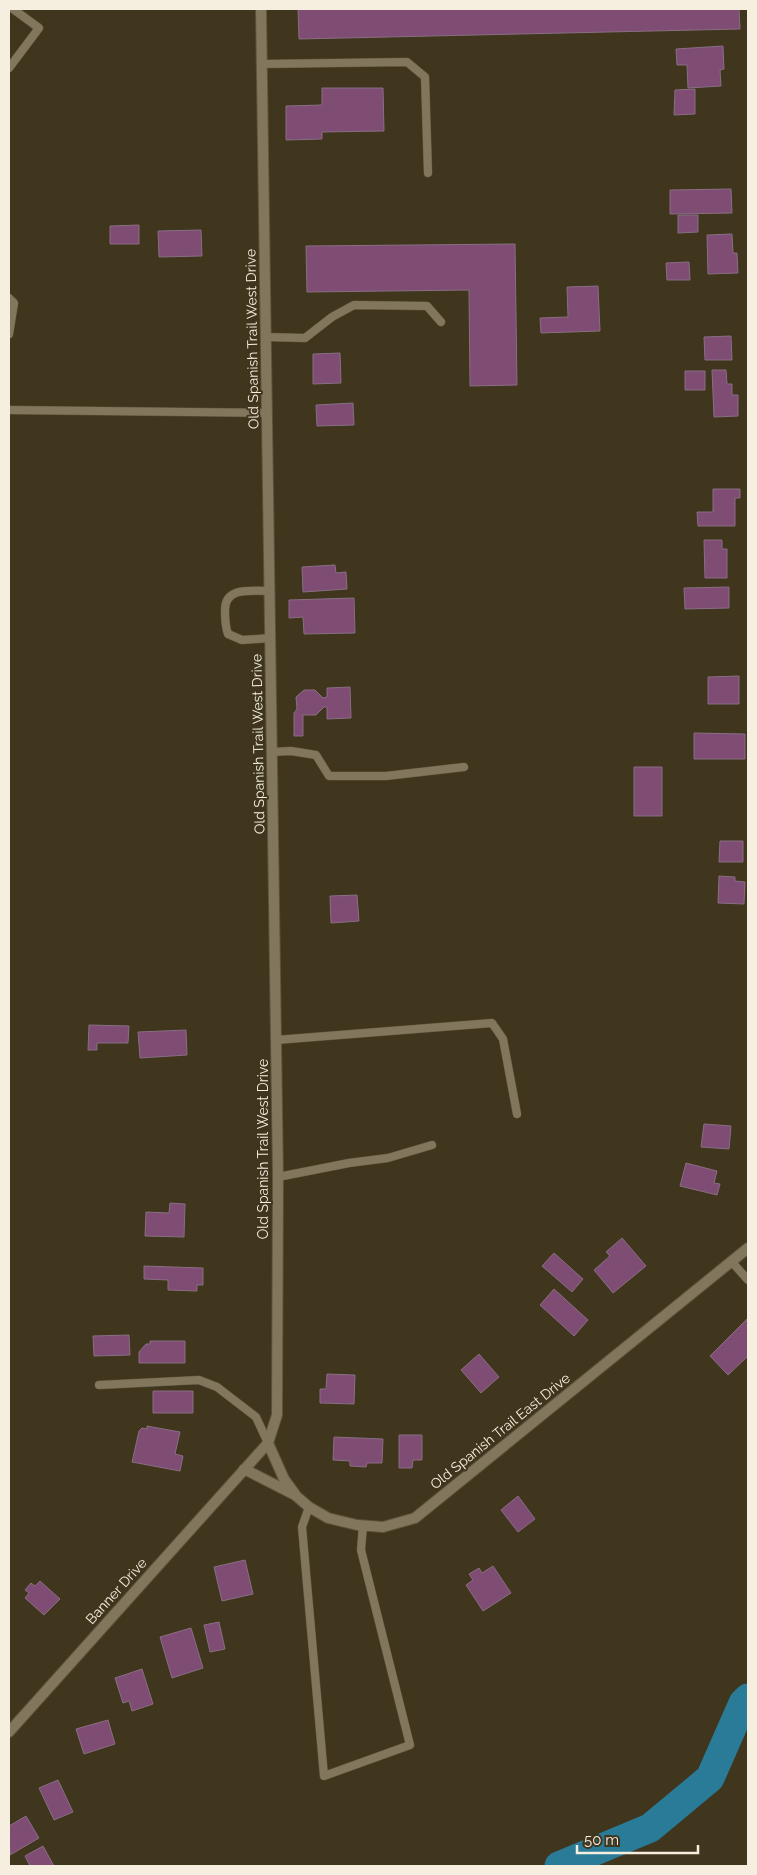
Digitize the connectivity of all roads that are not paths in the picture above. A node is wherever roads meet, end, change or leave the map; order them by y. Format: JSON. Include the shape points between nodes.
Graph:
{"nodes":[{"id":1,"x":13,"y":9,"type":"edge"},
{"id":2,"x":261,"y":9,"type":"edge"},
{"id":3,"x":262,"y":64,"type":"junction"},
{"id":4,"x":9,"y":68,"type":"edge"},
{"id":5,"x":428,"y":173,"type":"dead end"},
{"id":6,"x":9,"y":298,"type":"edge"},
{"id":7,"x":441,"y":322,"type":"dead end"},
{"id":8,"x":9,"y":334,"type":"edge"},
{"id":9,"x":266,"y":337,"type":"junction"},
{"id":10,"x":9,"y":410,"type":"edge"},
{"id":11,"x":267,"y":412,"type":"junction"},
{"id":12,"x":269,"y":591,"type":"junction"},
{"id":13,"x":270,"y":638,"type":"junction"},
{"id":14,"x":272,"y":752,"type":"junction"},
{"id":15,"x":464,"y":768,"type":"dead end"},
{"id":16,"x":276,"y":1040,"type":"junction"},
{"id":17,"x":517,"y":1114,"type":"dead end"},
{"id":18,"x":432,"y":1145,"type":"dead end"},
{"id":19,"x":278,"y":1178,"type":"junction"},
{"id":20,"x":748,"y":1248,"type":"edge"},
{"id":21,"x":731,"y":1261,"type":"junction"},
{"id":22,"x":748,"y":1280,"type":"edge"},
{"id":23,"x":99,"y":1385,"type":"dead end"},
{"id":24,"x":268,"y":1443,"type":"junction"},
{"id":25,"x":244,"y":1469,"type":"junction"},
{"id":26,"x":295,"y":1495,"type":"junction"},
{"id":27,"x":309,"y":1508,"type":"junction"},
{"id":28,"x":363,"y":1525,"type":"junction"},
{"id":29,"x":9,"y":1732,"type":"edge"}],
"edges":[{"from":1,"to":4,"type":"lane","via":[[39,28]]},
{"from":2,"to":3,"type":"street","name":"Old Spanish Trail West Drive"},
{"from":3,"to":5,"type":"lane","via":[[407,62],[425,78]]},
{"from":3,"to":9,"type":"street","name":"Old Spanish Trail West Drive"},
{"from":6,"to":8,"type":"lane","via":[[14,303]]},
{"from":7,"to":9,"type":"lane","via":[[427,306],[354,304],[305,338]]},
{"from":9,"to":11,"type":"street","name":"Old Spanish Trail West Drive"},
{"from":10,"to":11,"type":"lane"},
{"from":11,"to":12,"type":"street","name":"Old Spanish Trail West Drive"},
{"from":12,"to":13,"type":"street","name":"Old Spanish Trail West Drive"},
{"from":12,"to":13,"type":"lane","via":[[235,592],[225,604],[228,634],[242,640]]},
{"from":13,"to":14,"type":"street","name":"Old Spanish Trail West Drive"},
{"from":14,"to":15,"type":"lane","via":[[316,755],[329,776],[386,776]]},
{"from":14,"to":16,"type":"street","name":"Old Spanish Trail West Drive"},
{"from":16,"to":17,"type":"lane","via":[[492,1023],[503,1039]]},
{"from":16,"to":19,"type":"street","name":"Old Spanish Trail West Drive"},
{"from":18,"to":19,"type":"lane","via":[[388,1158]]},
{"from":19,"to":24,"type":"street","name":"Old Spanish Trail West Drive","via":[[277,1415]]},
{"from":20,"to":21,"type":"street","name":"Old Spanish Trail East Drive"},
{"from":21,"to":22,"type":"lane"},
{"from":21,"to":28,"type":"street","name":"Old Spanish Trail East Drive","via":[[415,1518],[383,1527]]},
{"from":23,"to":24,"type":"lane","via":[[199,1380],[217,1387],[256,1417]]},
{"from":24,"to":25,"type":"street","name":"Old Spanish Trail West Drive"},
{"from":24,"to":26,"type":"street"},
{"from":25,"to":26,"type":"street","name":"Old Spanish Trail East Drive"},
{"from":25,"to":29,"type":"street","name":"Banner Drive"},
{"from":26,"to":27,"type":"street","name":"Old Spanish Trail East Drive"},
{"from":27,"to":28,"type":"street","name":"Old Spanish Trail East Drive","via":[[328,1518]]},
{"from":27,"to":28,"type":"lane","via":[[302,1527],[324,1776],[410,1745],[360,1550]]}]}
